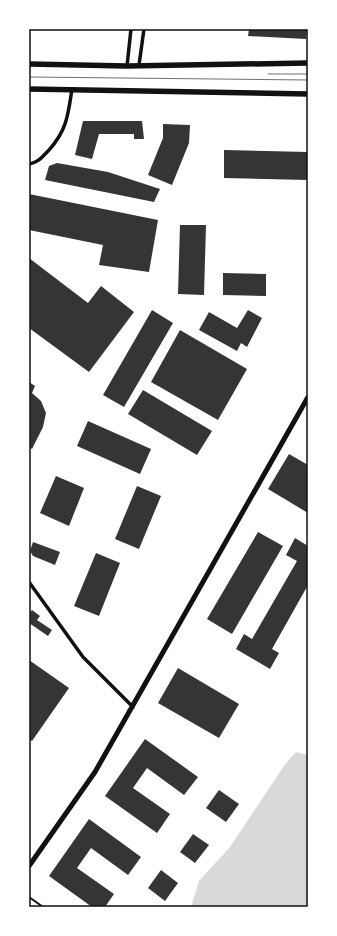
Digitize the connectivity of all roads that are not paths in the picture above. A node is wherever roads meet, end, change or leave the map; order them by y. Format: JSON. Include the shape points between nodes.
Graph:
{"nodes":[{"id":1,"x":131,"y":29,"type":"edge"},
{"id":2,"x":144,"y":29,"type":"edge"},
{"id":3,"x":308,"y":63,"type":"edge"},
{"id":4,"x":29,"y":64,"type":"edge"},
{"id":5,"x":139,"y":65,"type":"junction"},
{"id":6,"x":127,"y":66,"type":"junction"},
{"id":7,"x":29,"y":88,"type":"edge"},
{"id":8,"x":72,"y":89,"type":"junction"},
{"id":9,"x":308,"y":94,"type":"edge"},
{"id":10,"x":29,"y":164,"type":"edge"},
{"id":11,"x":308,"y":397,"type":"edge"},
{"id":12,"x":29,"y":582,"type":"edge"},
{"id":13,"x":133,"y":707,"type":"junction"},
{"id":14,"x":29,"y":866,"type":"edge"},
{"id":15,"x":29,"y":897,"type":"edge"},
{"id":16,"x":44,"y":907,"type":"edge"}],
"edges":[{"from":1,"to":6,"type":"street"},
{"from":2,"to":5,"type":"street"},
{"from":3,"to":5,"type":"main road"},
{"from":4,"to":6,"type":"main road"},
{"from":5,"to":6,"type":"main road"},
{"from":7,"to":8,"type":"main road"},
{"from":8,"to":9,"type":"main road"},
{"from":8,"to":10,"type":"street","via":[[67,118],[60,137],[38,162]]},
{"from":11,"to":13,"type":"main road"},
{"from":12,"to":13,"type":"street","via":[[83,657]]},
{"from":13,"to":14,"type":"main road","via":[[95,772]]},
{"from":15,"to":16,"type":"lane"}]}
